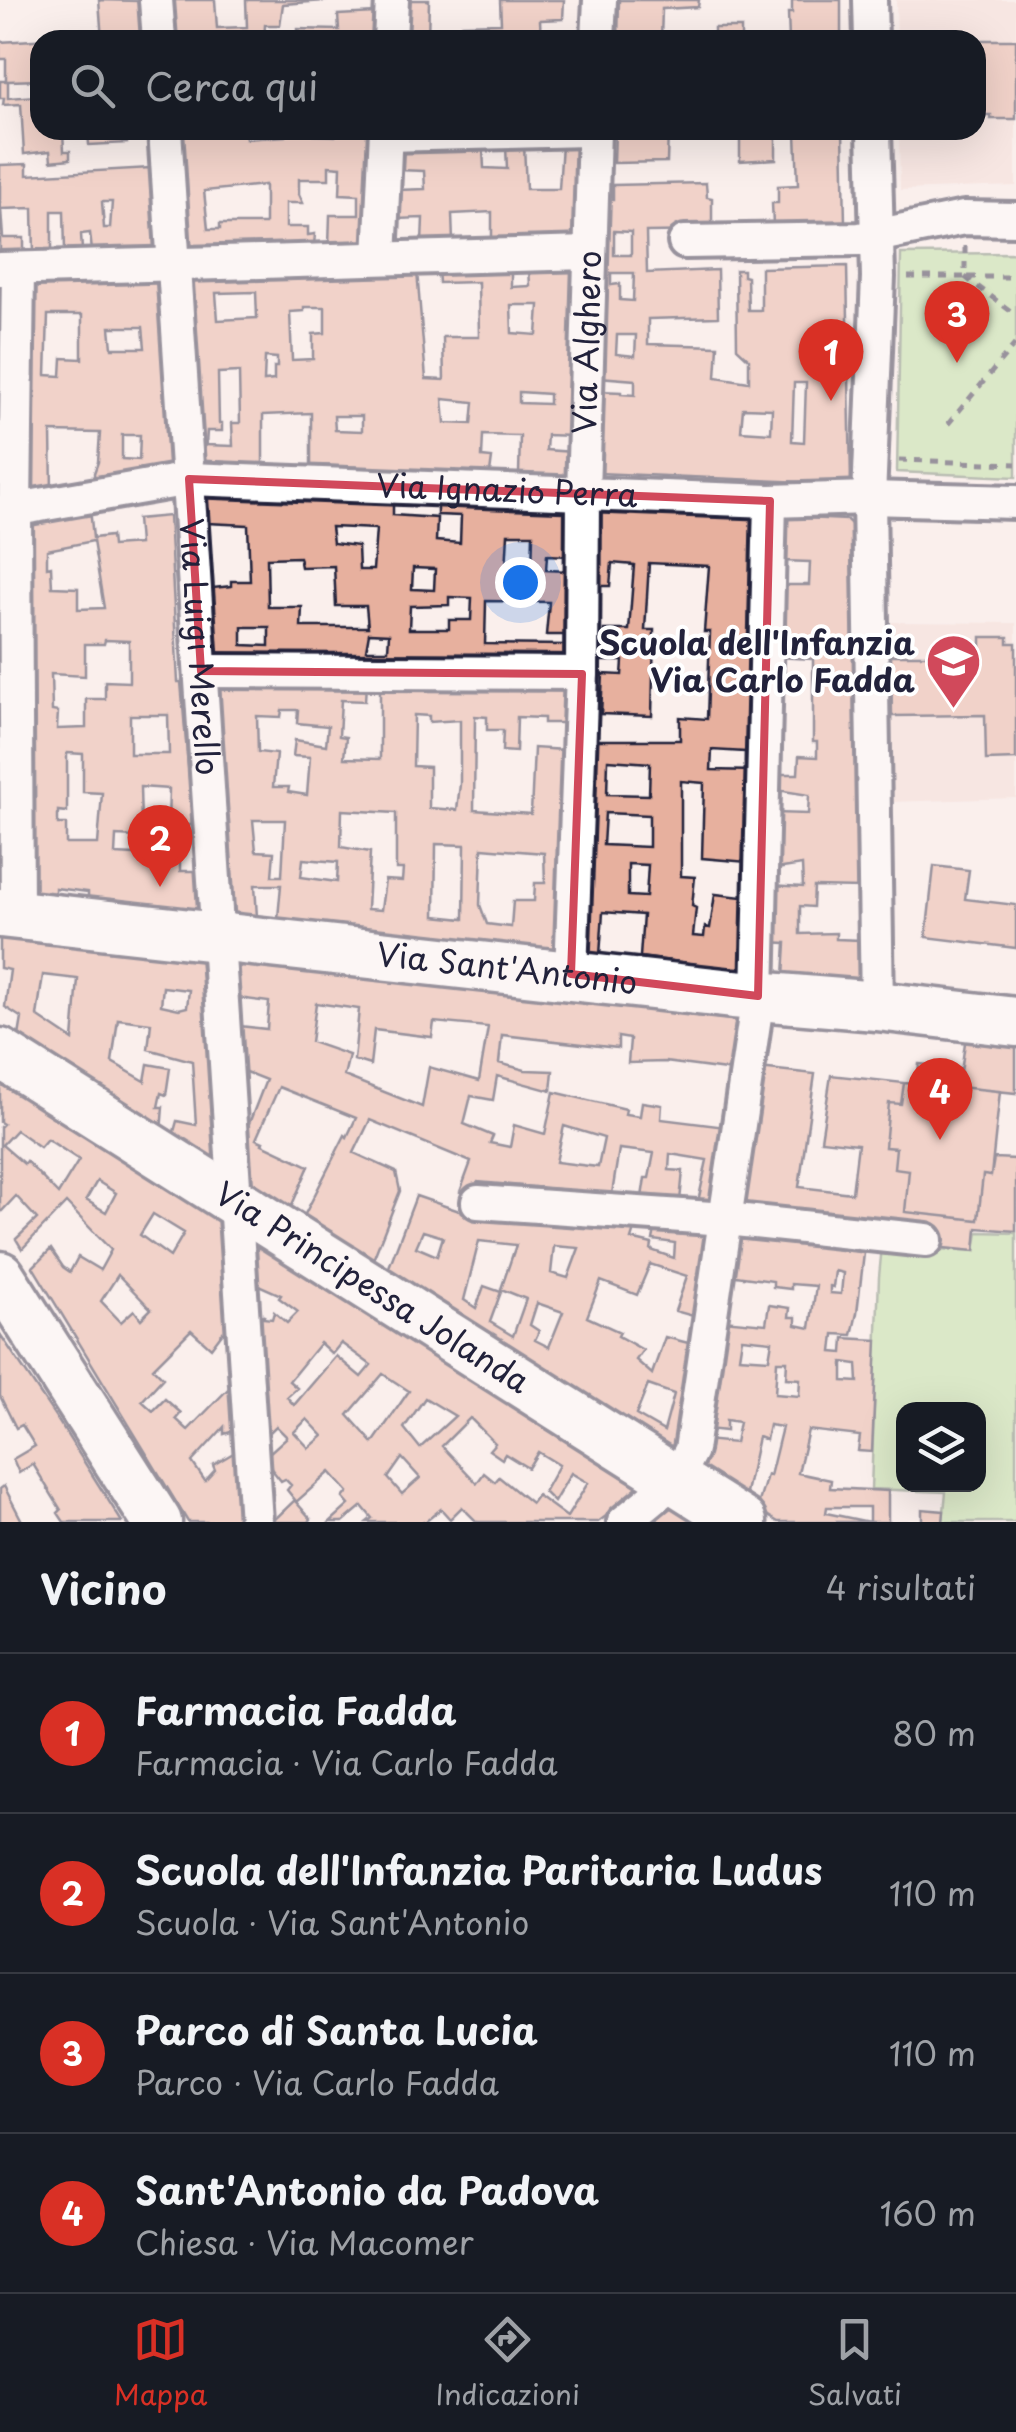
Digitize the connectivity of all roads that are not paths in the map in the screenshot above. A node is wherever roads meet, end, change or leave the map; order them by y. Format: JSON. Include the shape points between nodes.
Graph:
{"nodes":[{"id":1,"x":156,"y":0,"type":"edge"},
{"id":2,"x":392,"y":0,"type":"edge"},
{"id":3,"x":600,"y":0,"type":"edge"},
{"id":4,"x":870,"y":0,"type":"edge"},
{"id":5,"x":158,"y":30,"type":"edge"},
{"id":6,"x":390,"y":30,"type":"edge"},
{"id":7,"x":598,"y":30,"type":"edge"},
{"id":8,"x":871,"y":30,"type":"edge"},
{"id":9,"x":166,"y":140,"type":"edge"},
{"id":10,"x":386,"y":140,"type":"edge"},
{"id":11,"x":591,"y":140,"type":"edge"},
{"id":12,"x":874,"y":140,"type":"edge"},
{"id":13,"x":1016,"y":219,"type":"edge"},
{"id":14,"x":877,"y":235,"type":"junction"},
{"id":15,"x":686,"y":242,"type":"dead end"},
{"id":16,"x":589,"y":253,"type":"junction"},
{"id":17,"x":380,"y":258,"type":"junction"},
{"id":18,"x":174,"y":264,"type":"junction"},
{"id":19,"x":9,"y":269,"type":"edge"},
{"id":20,"x":190,"y":479,"type":"junction"},
{"id":21,"x":584,"y":493,"type":"junction"},
{"id":22,"x":869,"y":498,"type":"junction"},
{"id":23,"x":770,"y":501,"type":"junction"},
{"id":24,"x":1016,"y":502,"type":"edge"},
{"id":25,"x":7,"y":511,"type":"edge"},
{"id":26,"x":201,"y":671,"type":"junction"},
{"id":27,"x":582,"y":674,"type":"junction"},
{"id":28,"x":8,"y":913,"type":"edge"},
{"id":29,"x":217,"y":937,"type":"junction"},
{"id":30,"x":571,"y":974,"type":"junction"},
{"id":31,"x":758,"y":996,"type":"junction"},
{"id":32,"x":878,"y":1006,"type":"junction"},
{"id":33,"x":1016,"y":1022,"type":"edge"},
{"id":34,"x":0,"y":1053,"type":"edge"},
{"id":35,"x":235,"y":1202,"type":"junction"},
{"id":36,"x":478,"y":1202,"type":"dead end"},
{"id":37,"x":726,"y":1219,"type":"junction"},
{"id":38,"x":926,"y":1240,"type":"dead end"},
{"id":39,"x":0,"y":1276,"type":"edge"},
{"id":40,"x":676,"y":1480,"type":"junction"},
{"id":41,"x":157,"y":1522,"type":"edge"},
{"id":42,"x":256,"y":1522,"type":"edge"},
{"id":43,"x":624,"y":1522,"type":"edge"},
{"id":44,"x":742,"y":1522,"type":"edge"}],
"edges":[{"from":1,"to":5,"type":"street"},
{"from":2,"to":6,"type":"street"},
{"from":3,"to":7,"type":"street"},
{"from":4,"to":8,"type":"street"},
{"from":9,"to":18,"type":"street","name":"Via Luigi Merello"},
{"from":10,"to":17,"type":"street"},
{"from":11,"to":16,"type":"street","name":"Via Alghero"},
{"from":12,"to":14,"type":"street"},
{"from":13,"to":14,"type":"street","via":[[964,218]]},
{"from":14,"to":15,"type":"street"},
{"from":14,"to":22,"type":"street"},
{"from":16,"to":17,"type":"street"},
{"from":16,"to":21,"type":"street","name":"Via Alghero"},
{"from":17,"to":18,"type":"street"},
{"from":18,"to":19,"type":"street"},
{"from":18,"to":20,"type":"street","name":"Via Luigi Merello"},
{"from":19,"to":25,"type":"street"},
{"from":20,"to":21,"type":"street","name":"Via Ignazio Perra"},
{"from":20,"to":25,"type":"street","name":"Via Ignazio Perra"},
{"from":20,"to":26,"type":"street","name":"Via Luigi Merello"},
{"from":21,"to":23,"type":"street","name":"Via Ignazio Perra"},
{"from":21,"to":27,"type":"street","name":"Via Alghero"},
{"from":22,"to":23,"type":"street","name":"Via Ignazio Perra"},
{"from":22,"to":24,"type":"street","name":"Via Ignazio Perra"},
{"from":22,"to":32,"type":"street"},
{"from":23,"to":31,"type":"street"},
{"from":25,"to":28,"type":"street"},
{"from":26,"to":27,"type":"street"},
{"from":26,"to":29,"type":"street","name":"Via Luigi Merello"},
{"from":27,"to":30,"type":"street","name":"Via Alghero"},
{"from":28,"to":29,"type":"street","name":"Via Sant'Antonio"},
{"from":29,"to":30,"type":"street","name":"Via Sant'Antonio"},
{"from":29,"to":35,"type":"street","name":"Via Luigi Merello"},
{"from":30,"to":31,"type":"street","name":"Via Sant'Antonio"},
{"from":31,"to":32,"type":"street","name":"Via Sant'Antonio"},
{"from":31,"to":37,"type":"street"},
{"from":32,"to":33,"type":"street","name":"Via Sant'Antonio"},
{"from":34,"to":35,"type":"street","name":"Via Principessa Jolanda"},
{"from":35,"to":40,"type":"street","name":"Via Principessa Jolanda"},
{"from":35,"to":42,"type":"street","name":"Via Luigi Merello"},
{"from":36,"to":37,"type":"street"},
{"from":37,"to":38,"type":"street"},
{"from":37,"to":40,"type":"street","via":[[690,1450]]},
{"from":39,"to":41,"type":"street"},
{"from":40,"to":43,"type":"street"},
{"from":40,"to":44,"type":"street","name":"Via Principessa Jolanda"}]}
